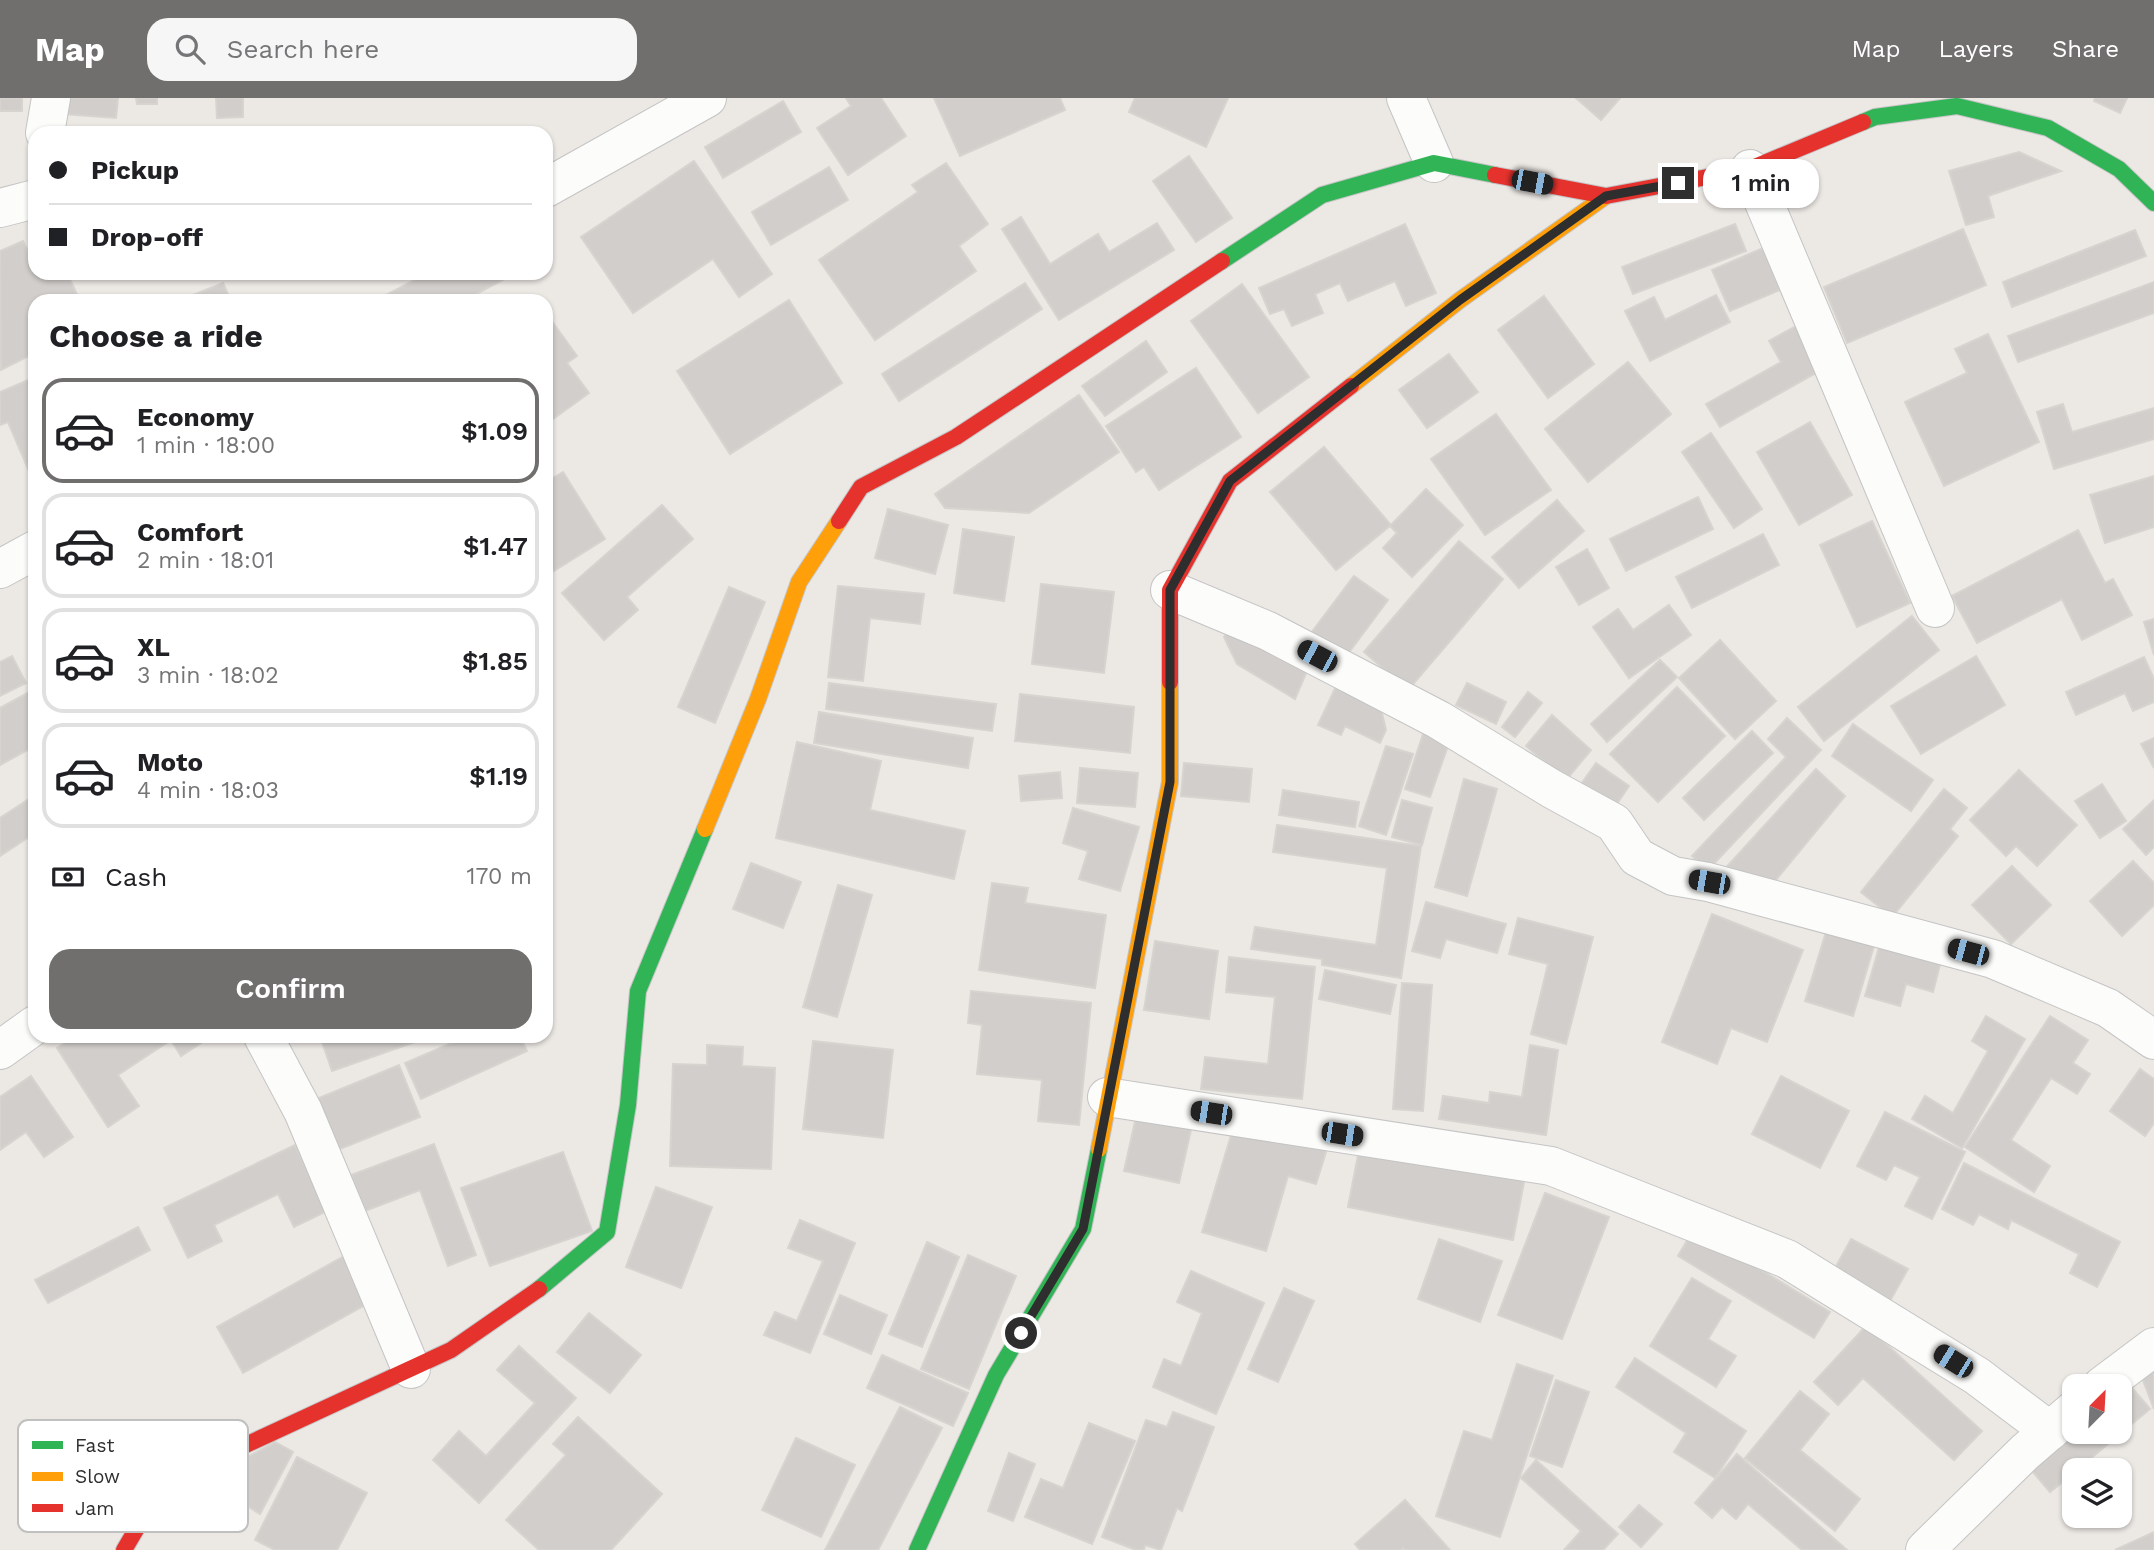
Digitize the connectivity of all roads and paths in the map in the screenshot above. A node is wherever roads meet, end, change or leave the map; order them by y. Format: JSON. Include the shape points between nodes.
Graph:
{"nodes":[{"id":1,"x":51,"y":98,"type":"edge"},
{"id":2,"x":707,"y":98,"type":"edge"},
{"id":3,"x":1406,"y":98,"type":"edge"},
{"id":4,"x":46,"y":126,"type":"edge"},
{"id":5,"x":1434,"y":163,"type":"junction"},
{"id":6,"x":1750,"y":169,"type":"junction"},
{"id":7,"x":553,"y":184,"type":"edge"},
{"id":8,"x":1606,"y":196,"type":"junction"},
{"id":9,"x":2154,"y":203,"type":"edge"},
{"id":10,"x":28,"y":554,"type":"edge"},
{"id":11,"x":0,"y":569,"type":"edge"},
{"id":12,"x":1170,"y":590,"type":"junction"},
{"id":13,"x":1935,"y":608,"type":"dead end"},
{"id":14,"x":28,"y":1030,"type":"edge"},
{"id":15,"x":2154,"y":1040,"type":"edge"},
{"id":16,"x":266,"y":1043,"type":"edge"},
{"id":17,"x":0,"y":1050,"type":"edge"},
{"id":18,"x":1107,"y":1097,"type":"junction"},
{"id":19,"x":2154,"y":1347,"type":"edge"},
{"id":20,"x":411,"y":1369,"type":"junction"},
{"id":21,"x":2118,"y":1374,"type":"edge"},
{"id":22,"x":2062,"y":1420,"type":"edge"},
{"id":23,"x":248,"y":1444,"type":"edge"},
{"id":24,"x":135,"y":1532,"type":"edge"},
{"id":25,"x":124,"y":1550,"type":"edge"},
{"id":26,"x":917,"y":1550,"type":"edge"},
{"id":27,"x":1925,"y":1550,"type":"edge"}],
"edges":[{"from":1,"to":4,"type":"street"},
{"from":2,"to":7,"type":"street"},
{"from":3,"to":5,"type":"street"},
{"from":5,"to":8,"type":"street"},
{"from":5,"to":20,"type":"street","via":[[1322,195],[956,437],[861,487],[799,582],[758,699],[638,991],[628,1105],[607,1232],[543,1286],[451,1350]]},
{"from":6,"to":8,"type":"street"},
{"from":6,"to":9,"type":"street","via":[[1875,117],[1958,106],[2048,128],[2119,169]]},
{"from":6,"to":13,"type":"street"},
{"from":8,"to":12,"type":"street","via":[[1460,300],[1230,481]]},
{"from":10,"to":11,"type":"street"},
{"from":12,"to":15,"type":"street","via":[[1268,631],[1439,720],[1614,823],[1637,857],[1673,876],[1993,959],[2108,1008]]},
{"from":12,"to":18,"type":"street","via":[[1170,782]]},
{"from":14,"to":17,"type":"street"},
{"from":16,"to":20,"type":"street","via":[[303,1111]]},
{"from":18,"to":22,"type":"street","via":[[1550,1166],[1787,1259],[1977,1376]]},
{"from":18,"to":26,"type":"street","via":[[1083,1229],[996,1375]]},
{"from":19,"to":21,"type":"street"},
{"from":20,"to":23,"type":"street"},
{"from":22,"to":27,"type":"street"},
{"from":24,"to":25,"type":"street"}]}
